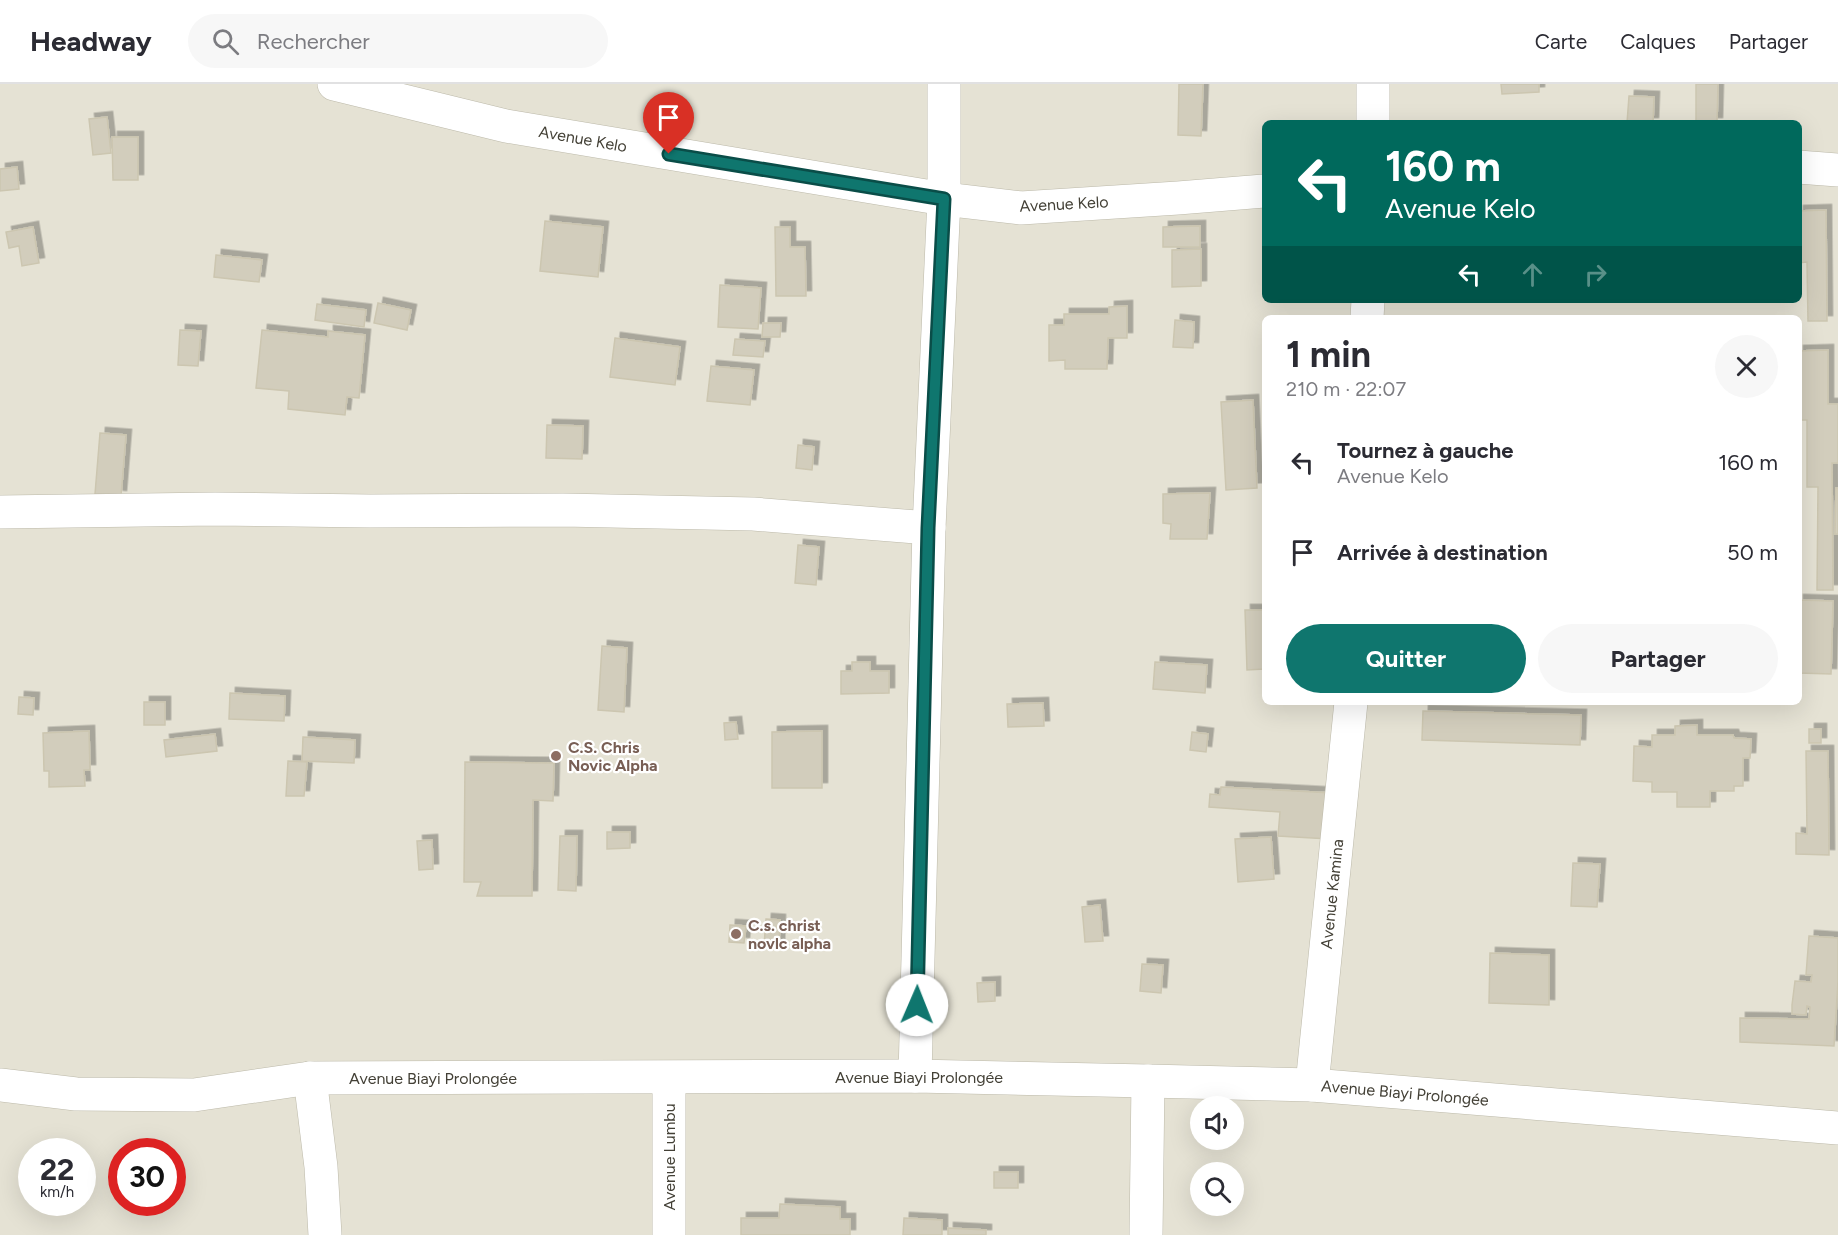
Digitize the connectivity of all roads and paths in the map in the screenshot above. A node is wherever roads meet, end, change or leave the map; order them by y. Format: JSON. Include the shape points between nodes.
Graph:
{"nodes":[{"id":1,"x":334,"y":84,"type":"edge"},
{"id":2,"x":944,"y":84,"type":"edge"},
{"id":3,"x":1373,"y":84,"type":"edge"},
{"id":4,"x":1373,"y":120,"type":"edge"},
{"id":5,"x":1802,"y":167,"type":"edge"},
{"id":6,"x":1838,"y":170,"type":"edge"},
{"id":7,"x":1262,"y":190,"type":"edge"},
{"id":8,"x":944,"y":199,"type":"junction"},
{"id":9,"x":1,"y":512,"type":"edge"},
{"id":10,"x":928,"y":528,"type":"junction"},
{"id":11,"x":1351,"y":705,"type":"edge"},
{"id":12,"x":915,"y":1076,"type":"junction"},
{"id":13,"x":310,"y":1078,"type":"junction"},
{"id":14,"x":669,"y":1078,"type":"junction"},
{"id":15,"x":1148,"y":1081,"type":"junction"},
{"id":16,"x":0,"y":1085,"type":"edge"},
{"id":17,"x":1312,"y":1085,"type":"junction"},
{"id":18,"x":1838,"y":1128,"type":"edge"},
{"id":19,"x":325,"y":1235,"type":"edge"},
{"id":20,"x":669,"y":1235,"type":"edge"},
{"id":21,"x":1146,"y":1235,"type":"edge"}],
"edges":[{"from":1,"to":8,"type":"street","name":"Avenue Kelo","via":[[506,126]]},
{"from":2,"to":8,"type":"street"},
{"from":3,"to":4,"type":"street"},
{"from":5,"to":6,"type":"street"},
{"from":7,"to":8,"type":"street","name":"Avenue Kelo","via":[[1021,208]]},
{"from":8,"to":10,"type":"street"},
{"from":9,"to":10,"type":"street","via":[[562,510],[753,514]]},
{"from":10,"to":12,"type":"street"},
{"from":11,"to":17,"type":"street","name":"Avenue Kamina"},
{"from":12,"to":14,"type":"street","name":"Avenue Biayi Prolongée"},
{"from":12,"to":15,"type":"street","name":"Avenue Biayi Prolongée"},
{"from":13,"to":14,"type":"street","name":"Avenue Biayi Prolongée"},
{"from":13,"to":16,"type":"street","name":"Avenue Biayi Prolongée","via":[[194,1095],[76,1094]]},
{"from":13,"to":19,"type":"street"},
{"from":14,"to":20,"type":"street","name":"Avenue Lumbu"},
{"from":15,"to":17,"type":"street","name":"Avenue Biayi Prolongée"},
{"from":15,"to":21,"type":"street"},
{"from":17,"to":18,"type":"street","name":"Avenue Biayi Prolongée"}]}
